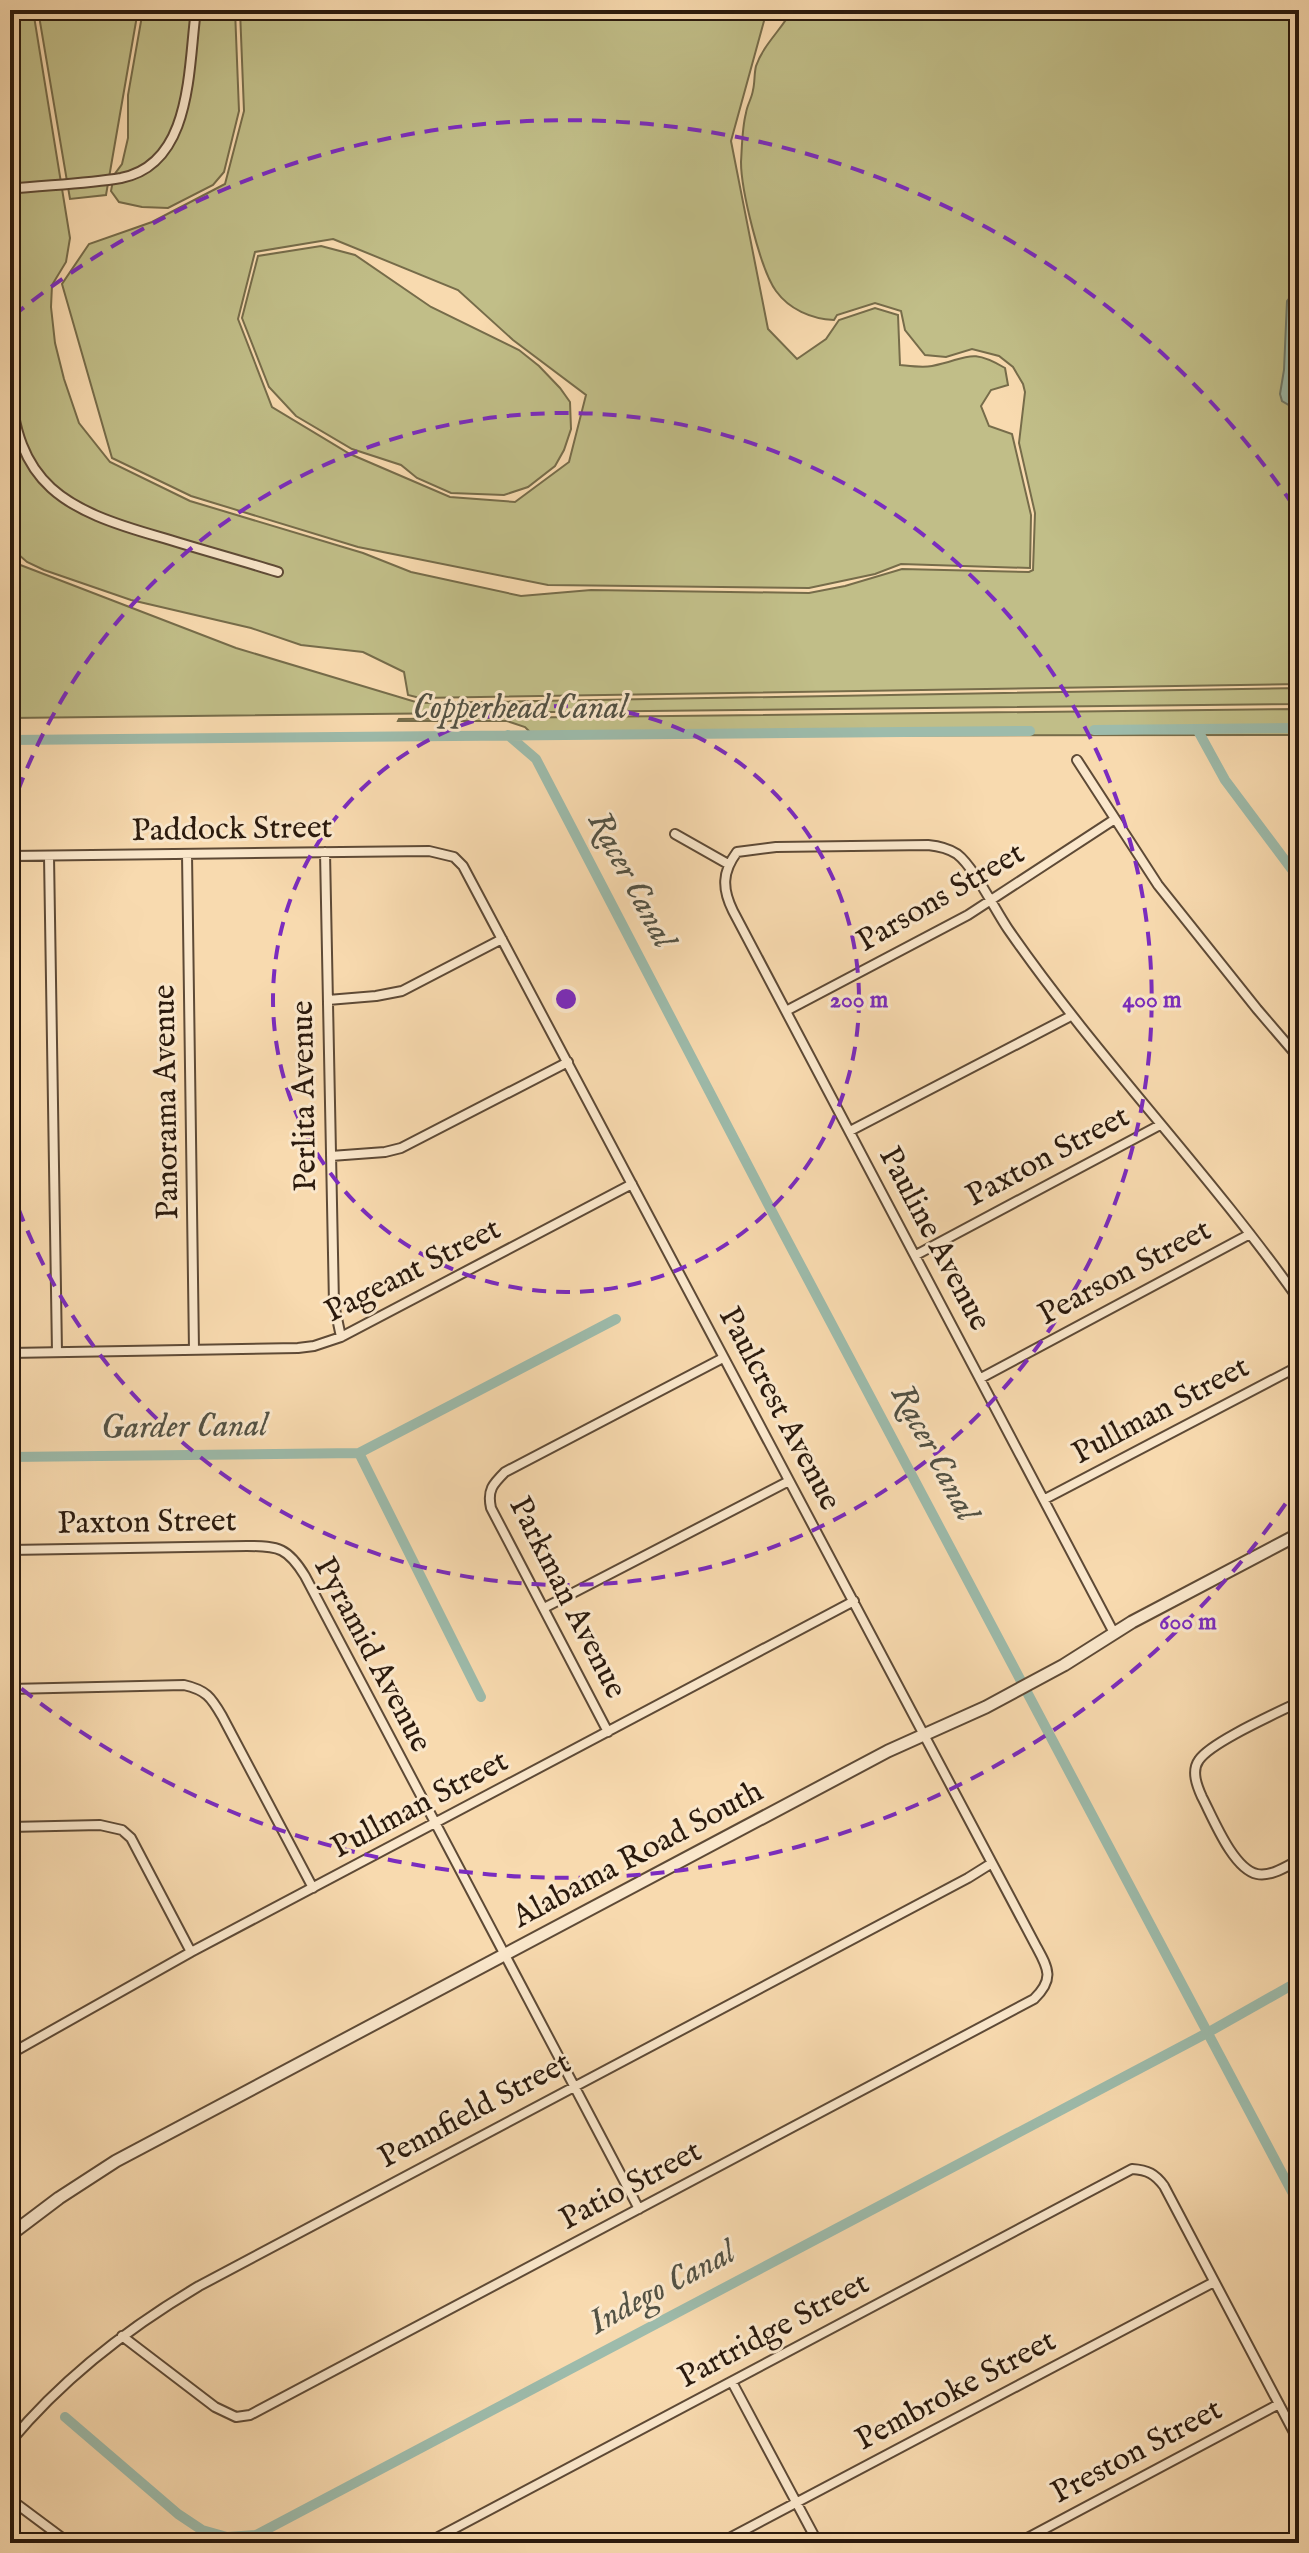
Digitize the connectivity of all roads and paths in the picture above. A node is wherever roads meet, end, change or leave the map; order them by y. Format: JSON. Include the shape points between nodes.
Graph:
{"nodes":[{"id":1,"x":196,"y":10,"type":"edge"},
{"id":2,"x":10,"y":189,"type":"edge"},
{"id":3,"x":10,"y":379,"type":"edge"},
{"id":4,"x":278,"y":572,"type":"dead end"},
{"id":5,"x":1077,"y":760,"type":"dead end"},
{"id":6,"x":1115,"y":819,"type":"junction"},
{"id":7,"x":675,"y":834,"type":"dead end"},
{"id":8,"x":325,"y":852,"type":"junction"},
{"id":9,"x":187,"y":854,"type":"junction"},
{"id":10,"x":10,"y":856,"type":"edge"},
{"id":11,"x":49,"y":856,"type":"junction"},
{"id":12,"x":454,"y":857,"type":"joint"},
{"id":13,"x":728,"y":864,"type":"junction"},
{"id":14,"x":989,"y":902,"type":"junction"},
{"id":15,"x":502,"y":939,"type":"junction"},
{"id":16,"x":328,"y":1000,"type":"junction"},
{"id":17,"x":786,"y":1011,"type":"junction"},
{"id":18,"x":1071,"y":1016,"type":"junction"},
{"id":19,"x":1299,"y":1058,"type":"edge"},
{"id":20,"x":568,"y":1062,"type":"junction"},
{"id":21,"x":1160,"y":1125,"type":"junction"},
{"id":22,"x":850,"y":1131,"type":"junction"},
{"id":23,"x":331,"y":1156,"type":"junction"},
{"id":24,"x":632,"y":1184,"type":"junction"},
{"id":25,"x":1250,"y":1234,"type":"junction"},
{"id":26,"x":916,"y":1255,"type":"junction"},
{"id":27,"x":1299,"y":1300,"type":"edge"},
{"id":28,"x":341,"y":1337,"type":"junction"},
{"id":29,"x":194,"y":1350,"type":"junction"},
{"id":30,"x":57,"y":1352,"type":"junction"},
{"id":31,"x":10,"y":1353,"type":"edge"},
{"id":32,"x":723,"y":1358,"type":"junction"},
{"id":33,"x":1299,"y":1366,"type":"edge"},
{"id":34,"x":981,"y":1378,"type":"junction"},
{"id":35,"x":789,"y":1481,"type":"junction"},
{"id":36,"x":1045,"y":1499,"type":"junction"},
{"id":37,"x":1299,"y":1534,"type":"edge"},
{"id":38,"x":10,"y":1550,"type":"edge"},
{"id":39,"x":284,"y":1550,"type":"joint"},
{"id":40,"x":854,"y":1601,"type":"junction"},
{"id":41,"x":544,"y":1608,"type":"junction"},
{"id":42,"x":1114,"y":1633,"type":"junction"},
{"id":43,"x":10,"y":1689,"type":"edge"},
{"id":44,"x":1299,"y":1702,"type":"edge"},
{"id":45,"x":608,"y":1732,"type":"junction"},
{"id":46,"x":925,"y":1734,"type":"junction"},
{"id":47,"x":436,"y":1823,"type":"junction"},
{"id":48,"x":10,"y":1827,"type":"edge"},
{"id":49,"x":1299,"y":1860,"type":"edge"},
{"id":50,"x":992,"y":1863,"type":"junction"},
{"id":51,"x":313,"y":1888,"type":"junction"},
{"id":52,"x":191,"y":1952,"type":"junction"},
{"id":53,"x":505,"y":1956,"type":"junction"},
{"id":54,"x":1044,"y":1989,"type":"joint"},
{"id":55,"x":10,"y":2054,"type":"edge"},
{"id":56,"x":575,"y":2086,"type":"junction"},
{"id":57,"x":639,"y":2209,"type":"junction"},
{"id":58,"x":10,"y":2235,"type":"edge"},
{"id":59,"x":1214,"y":2282,"type":"junction"},
{"id":60,"x":122,"y":2336,"type":"junction"},
{"id":61,"x":732,"y":2382,"type":"junction"},
{"id":62,"x":1279,"y":2404,"type":"junction"},
{"id":63,"x":10,"y":2442,"type":"edge"},
{"id":64,"x":1299,"y":2442,"type":"edge"},
{"id":65,"x":10,"y":2499,"type":"edge"},
{"id":66,"x":796,"y":2502,"type":"junction"},
{"id":67,"x":69,"y":2543,"type":"edge"},
{"id":68,"x":427,"y":2543,"type":"edge"},
{"id":69,"x":720,"y":2543,"type":"edge"},
{"id":70,"x":818,"y":2543,"type":"edge"},
{"id":71,"x":1018,"y":2543,"type":"edge"}],
"edges":[{"from":1,"to":2,"type":"street","via":[[182,111],[162,155],[122,177]]},
{"from":3,"to":4,"type":"street","via":[[23,450],[65,500],[111,523]]},
{"from":5,"to":6,"type":"street"},
{"from":6,"to":14,"type":"street","name":"Parsons Street"},
{"from":6,"to":19,"type":"street","via":[[1187,923]]},
{"from":7,"to":13,"type":"street"},
{"from":8,"to":9,"type":"street","name":"Paddock Street"},
{"from":8,"to":12,"type":"street","name":"Paddock Street","via":[[429,851]]},
{"from":8,"to":16,"type":"street","name":"Perlita Avenue"},
{"from":9,"to":11,"type":"street","name":"Paddock Street"},
{"from":9,"to":29,"type":"street","name":"Panorama Avenue"},
{"from":10,"to":11,"type":"street","name":"Paddock Street"},
{"from":11,"to":30,"type":"street"},
{"from":12,"to":15,"type":"street","name":"Paulcrest Avenue"},
{"from":13,"to":14,"type":"street","via":[[737,852],[776,847],[942,847],[966,863]]},
{"from":13,"to":17,"type":"street","name":"Pauline Avenue","via":[[727,900]]},
{"from":14,"to":17,"type":"street","name":"Parsons Street"},
{"from":14,"to":18,"type":"street"},
{"from":15,"to":16,"type":"street","via":[[402,991]]},
{"from":15,"to":20,"type":"street","name":"Paulcrest Avenue"},
{"from":16,"to":23,"type":"street","name":"Perlita Avenue"},
{"from":17,"to":22,"type":"street","name":"Pauline Avenue"},
{"from":18,"to":21,"type":"street"},
{"from":18,"to":22,"type":"street"},
{"from":20,"to":23,"type":"street","via":[[401,1148]]},
{"from":20,"to":24,"type":"street","name":"Paulcrest Avenue"},
{"from":21,"to":25,"type":"street"},
{"from":21,"to":26,"type":"street","name":"Paxton Street"},
{"from":22,"to":26,"type":"street","name":"Pauline Avenue"},
{"from":23,"to":28,"type":"street","name":"Perlita Avenue","via":[[334,1304]]},
{"from":24,"to":28,"type":"street","name":"Pageant Street"},
{"from":24,"to":32,"type":"street","name":"Paulcrest Avenue"},
{"from":25,"to":27,"type":"street"},
{"from":25,"to":34,"type":"street","name":"Pearson Street"},
{"from":26,"to":34,"type":"street","name":"Pauline Avenue"},
{"from":28,"to":29,"type":"street","name":"Pageant Street","via":[[298,1348]]},
{"from":29,"to":30,"type":"street","name":"Pageant Street"},
{"from":30,"to":31,"type":"street","name":"Pageant Street"},
{"from":32,"to":35,"type":"street","name":"Paulcrest Avenue"},
{"from":32,"to":41,"type":"street","name":"Parkman Avenue","via":[[505,1472],[492,1485],[491,1508]]},
{"from":33,"to":36,"type":"street","name":"Pullman Street"},
{"from":34,"to":36,"type":"street","name":"Pauline Avenue"},
{"from":35,"to":40,"type":"street","name":"Paulcrest Avenue"},
{"from":35,"to":41,"type":"street"},
{"from":36,"to":42,"type":"street","name":"Pauline Avenue"},
{"from":37,"to":42,"type":"street","name":"Alabama Road South"},
{"from":38,"to":39,"type":"street","name":"Paxton Street"},
{"from":39,"to":47,"type":"street","name":"Pyramid Avenue","via":[[305,1576]]},
{"from":40,"to":45,"type":"street","name":"Pullman Street"},
{"from":40,"to":46,"type":"street","name":"Paulcrest Avenue"},
{"from":41,"to":45,"type":"street","name":"Parkman Avenue"},
{"from":42,"to":46,"type":"street","name":"Alabama Road South","via":[[1004,1698]]},
{"from":43,"to":51,"type":"street","via":[[202,1689],[222,1716]]},
{"from":44,"to":49,"type":"street","via":[[1218,1745],[1200,1758],[1195,1769],[1202,1797],[1243,1868],[1258,1875]]},
{"from":45,"to":47,"type":"street","name":"Pullman Street"},
{"from":46,"to":50,"type":"street","name":"Paulcrest Avenue"},
{"from":46,"to":53,"type":"street","name":"Alabama Road South"},
{"from":47,"to":51,"type":"street","name":"Pullman Street"},
{"from":47,"to":53,"type":"street","name":"Pyramid Avenue"},
{"from":48,"to":52,"type":"street","via":[[100,1825],[122,1830]]},
{"from":50,"to":54,"type":"street","name":"Paulcrest Avenue","via":[[1046,1964]]},
{"from":50,"to":56,"type":"street","name":"Pennfield Street"},
{"from":51,"to":52,"type":"street","name":"Pullman Street"},
{"from":52,"to":55,"type":"street","name":"Pullman Street"},
{"from":53,"to":56,"type":"street","name":"Pyramid Avenue"},
{"from":53,"to":58,"type":"street","name":"Alabama Road South","via":[[116,2161]]},
{"from":54,"to":57,"type":"street","name":"Patio Street","via":[[1034,1999]]},
{"from":56,"to":57,"type":"street","name":"Pyramid Avenue"},
{"from":56,"to":60,"type":"street","name":"Pennfield Street","via":[[199,2286]]},
{"from":57,"to":60,"type":"street","name":"Patio Street","via":[[250,2415],[236,2417],[215,2407]]},
{"from":59,"to":61,"type":"street","name":"Partridge Street","via":[[1157,2176],[1132,2169]]},
{"from":59,"to":62,"type":"street"},
{"from":59,"to":66,"type":"street","name":"Pembroke Street"},
{"from":60,"to":63,"type":"street","name":"Pennfield Street","via":[[58,2390]]},
{"from":61,"to":66,"type":"street"},
{"from":61,"to":68,"type":"street","name":"Partridge Street"},
{"from":62,"to":64,"type":"street"},
{"from":62,"to":71,"type":"street","name":"Preston Street"},
{"from":65,"to":67,"type":"street"},
{"from":66,"to":69,"type":"street","name":"Pembroke Street"},
{"from":66,"to":70,"type":"street"}]}
